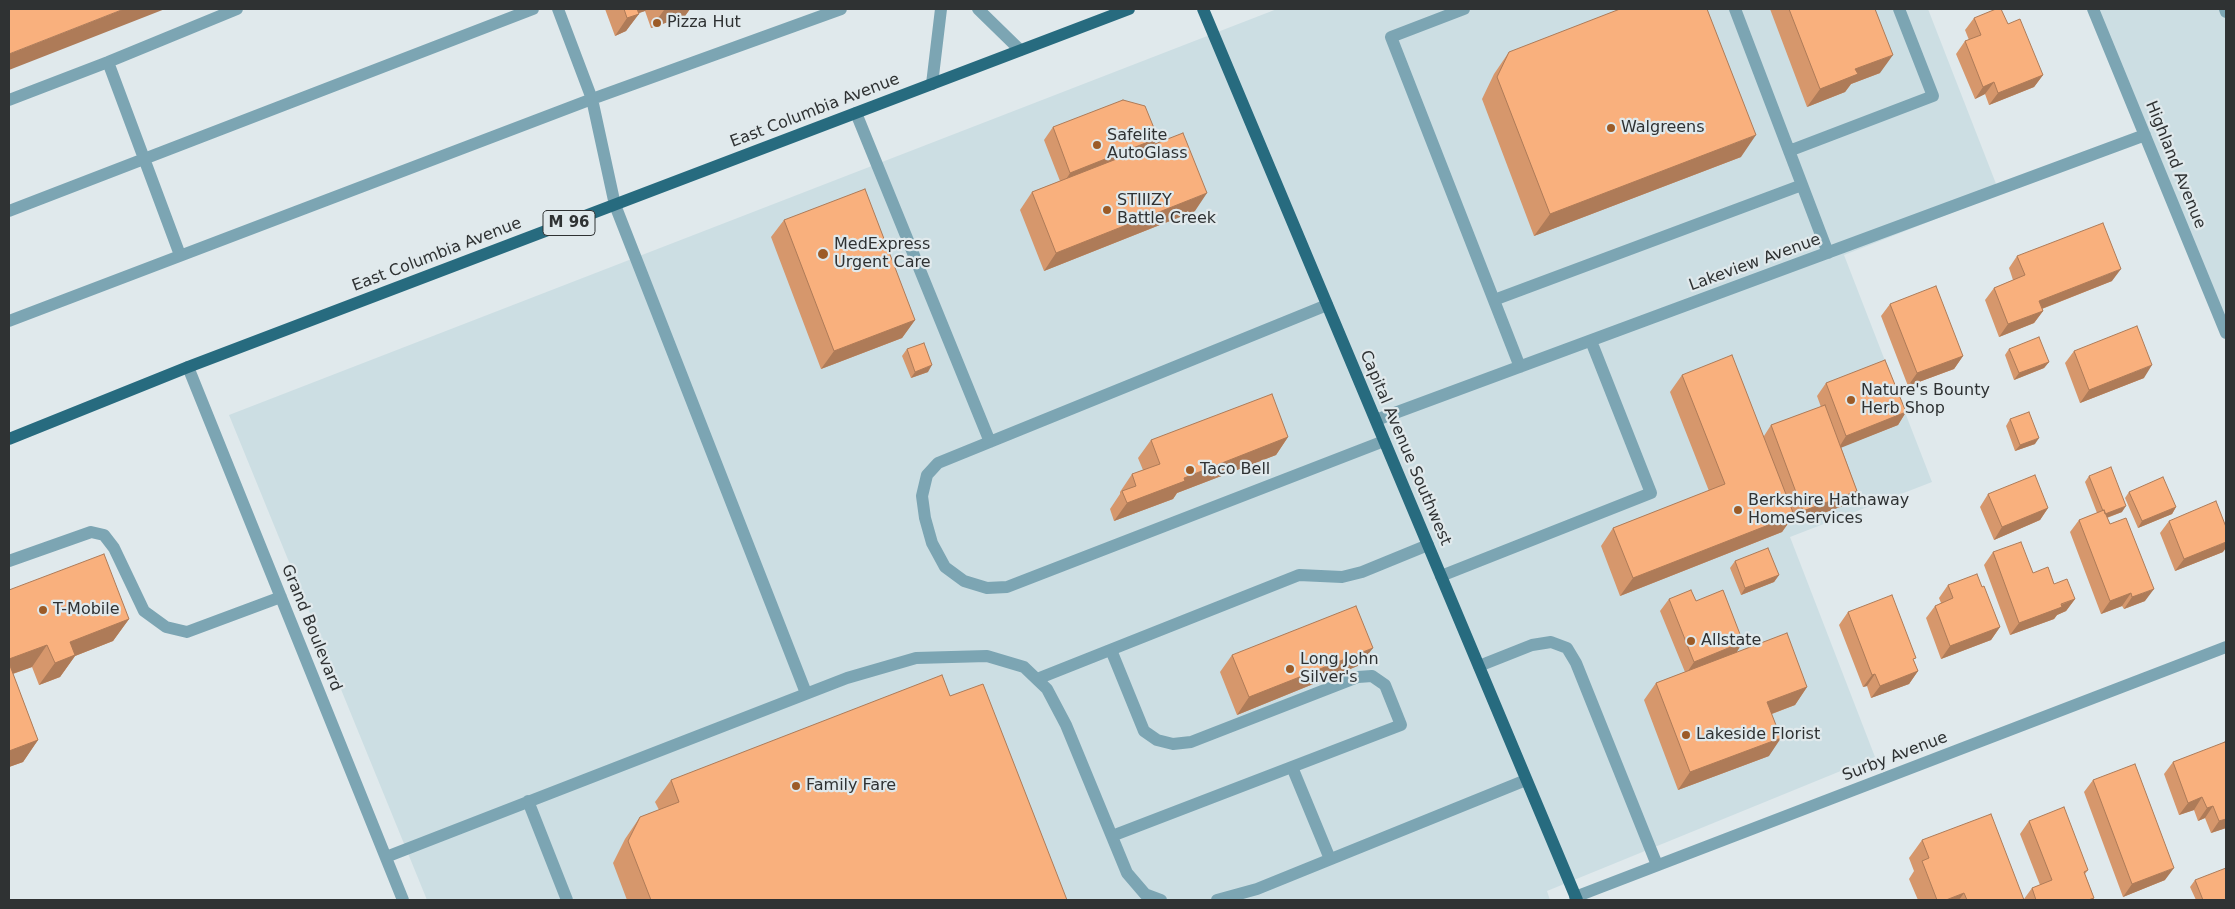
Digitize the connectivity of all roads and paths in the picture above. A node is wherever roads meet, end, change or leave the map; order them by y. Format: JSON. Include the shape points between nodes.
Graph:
{"nodes":[{"id":1,"x":237,"y":9,"type":"edge"},
{"id":2,"x":533,"y":9,"type":"edge"},
{"id":3,"x":558,"y":9,"type":"edge"},
{"id":4,"x":841,"y":9,"type":"edge"},
{"id":5,"x":941,"y":9,"type":"edge"},
{"id":6,"x":978,"y":9,"type":"edge"},
{"id":7,"x":1129,"y":9,"type":"edge"},
{"id":8,"x":1203,"y":9,"type":"edge"},
{"id":9,"x":1464,"y":9,"type":"edge"},
{"id":10,"x":1735,"y":9,"type":"edge"},
{"id":11,"x":1899,"y":9,"type":"edge"},
{"id":12,"x":2093,"y":9,"type":"edge"},
{"id":13,"x":2225,"y":9,"type":"edge"},
{"id":14,"x":2226,"y":12,"type":"edge"},
{"id":15,"x":1020,"y":50,"type":"junction"},
{"id":16,"x":108,"y":62,"type":"junction"},
{"id":17,"x":932,"y":84,"type":"junction"},
{"id":18,"x":592,"y":99,"type":"junction"},
{"id":19,"x":9,"y":100,"type":"edge"},
{"id":20,"x":856,"y":113,"type":"junction"},
{"id":21,"x":2146,"y":135,"type":"junction"},
{"id":22,"x":1789,"y":151,"type":"junction"},
{"id":23,"x":144,"y":159,"type":"junction"},
{"id":24,"x":1802,"y":185,"type":"junction"},
{"id":25,"x":615,"y":205,"type":"junction"},
{"id":26,"x":9,"y":212,"type":"edge"},
{"id":27,"x":1828,"y":253,"type":"junction"},
{"id":28,"x":180,"y":255,"type":"junction"},
{"id":29,"x":1494,"y":300,"type":"junction"},
{"id":30,"x":1327,"y":305,"type":"junction"},
{"id":31,"x":9,"y":321,"type":"edge"},
{"id":32,"x":2226,"y":333,"type":"edge"},
{"id":33,"x":1591,"y":340,"type":"junction"},
{"id":34,"x":1520,"y":367,"type":"junction"},
{"id":35,"x":188,"y":368,"type":"junction"},
{"id":36,"x":1376,"y":420,"type":"junction"},
{"id":37,"x":9,"y":439,"type":"edge"},
{"id":38,"x":1384,"y":441,"type":"junction"},
{"id":39,"x":990,"y":442,"type":"junction"},
{"id":40,"x":1428,"y":545,"type":"junction"},
{"id":41,"x":9,"y":561,"type":"edge"},
{"id":42,"x":1441,"y":576,"type":"junction"},
{"id":43,"x":281,"y":597,"type":"junction"},
{"id":44,"x":2226,"y":647,"type":"edge"},
{"id":45,"x":1111,"y":650,"type":"junction"},
{"id":46,"x":1479,"y":666,"type":"junction"},
{"id":47,"x":1037,"y":679,"type":"junction"},
{"id":48,"x":806,"y":694,"type":"junction"},
{"id":49,"x":1292,"y":767,"type":"junction"},
{"id":50,"x":1526,"y":780,"type":"junction"},
{"id":51,"x":528,"y":802,"type":"junction"},
{"id":52,"x":1112,"y":836,"type":"junction"},
{"id":53,"x":386,"y":857,"type":"junction"},
{"id":54,"x":1330,"y":860,"type":"junction"},
{"id":55,"x":1657,"y":865,"type":"junction"},
{"id":56,"x":1576,"y":898,"type":"edge"},
{"id":57,"x":403,"y":900,"type":"edge"},
{"id":58,"x":568,"y":900,"type":"edge"},
{"id":59,"x":1161,"y":900,"type":"edge"},
{"id":60,"x":1217,"y":900,"type":"edge"}],
"edges":[{"from":1,"to":16,"type":"street"},
{"from":2,"to":23,"type":"street"},
{"from":3,"to":18,"type":"street"},
{"from":4,"to":18,"type":"street"},
{"from":5,"to":17,"type":"street"},
{"from":6,"to":15,"type":"street"},
{"from":7,"to":15,"type":"main road","name":"East Columbia Avenue","number":"M 96"},
{"from":8,"to":30,"type":"main road","name":"Capital Avenue Southwest"},
{"from":9,"to":29,"type":"street","via":[[1391,37]]},
{"from":10,"to":22,"type":"street"},
{"from":11,"to":22,"type":"street","via":[[1933,96]]},
{"from":12,"to":21,"type":"street","name":"Highland Avenue"},
{"from":13,"to":14,"type":"street"},
{"from":15,"to":17,"type":"main road","name":"East Columbia Avenue","number":"M 96"},
{"from":16,"to":19,"type":"street"},
{"from":16,"to":23,"type":"street"},
{"from":17,"to":20,"type":"main road","name":"East Columbia Avenue","number":"M 96"},
{"from":18,"to":25,"type":"street"},
{"from":18,"to":28,"type":"street"},
{"from":20,"to":25,"type":"main road","name":"East Columbia Avenue","number":"M 96"},
{"from":20,"to":39,"type":"street"},
{"from":21,"to":27,"type":"street","name":"Lakeview Avenue"},
{"from":21,"to":32,"type":"street","name":"Highland Avenue"},
{"from":22,"to":24,"type":"street"},
{"from":23,"to":26,"type":"street"},
{"from":23,"to":28,"type":"street"},
{"from":24,"to":27,"type":"street"},
{"from":24,"to":29,"type":"street"},
{"from":25,"to":35,"type":"main road","name":"East Columbia Avenue","number":"M 96"},
{"from":25,"to":48,"type":"street"},
{"from":27,"to":33,"type":"street","name":"Lakeview Avenue"},
{"from":28,"to":31,"type":"street"},
{"from":29,"to":34,"type":"street"},
{"from":30,"to":36,"type":"main road","name":"Capital Avenue Southwest"},
{"from":30,"to":39,"type":"street"},
{"from":33,"to":34,"type":"street","name":"Lakeview Avenue"},
{"from":33,"to":42,"type":"street","via":[[1651,493]]},
{"from":34,"to":36,"type":"street","name":"Lakeview Avenue"},
{"from":35,"to":37,"type":"main road","name":"East Columbia Avenue","number":"M 96"},
{"from":35,"to":43,"type":"street","name":"Grand Boulevard"},
{"from":36,"to":38,"type":"main road","name":"Capital Avenue Southwest"},
{"from":38,"to":39,"type":"street","via":[[1007,587],[987,588],[964,581],[945,567],[932,543],[924,518],[922,496],[927,475],[938,463]]},
{"from":38,"to":40,"type":"main road","name":"Capital Avenue Southwest"},
{"from":40,"to":42,"type":"main road","name":"Capital Avenue Southwest"},
{"from":40,"to":45,"type":"street","via":[[1342,577],[1298,575]]},
{"from":41,"to":43,"type":"street","via":[[91,532],[104,535],[114,548],[144,611],[166,627],[187,632]]},
{"from":42,"to":46,"type":"main road","name":"Capital Avenue Southwest"},
{"from":43,"to":53,"type":"street","name":"Grand Boulevard"},
{"from":44,"to":55,"type":"street","name":"Surby Avenue"},
{"from":45,"to":47,"type":"street"},
{"from":45,"to":49,"type":"street","via":[[1144,730],[1157,740],[1173,744],[1191,742],[1358,677],[1372,676],[1385,685],[1401,725]]},
{"from":46,"to":50,"type":"main road","name":"Capital Avenue Southwest"},
{"from":46,"to":55,"type":"street","via":[[1532,645],[1550,642],[1566,648],[1576,663]]},
{"from":47,"to":48,"type":"street","via":[[1024,667],[987,656],[916,658],[846,678]]},
{"from":47,"to":52,"type":"street","via":[[1048,689],[1066,724]]},
{"from":48,"to":51,"type":"street"},
{"from":49,"to":52,"type":"street"},
{"from":49,"to":54,"type":"street"},
{"from":50,"to":54,"type":"street"},
{"from":50,"to":56,"type":"main road","name":"Capital Avenue Southwest"},
{"from":51,"to":53,"type":"street"},
{"from":51,"to":58,"type":"street"},
{"from":52,"to":59,"type":"street","via":[[1127,872],[1145,894]]},
{"from":53,"to":57,"type":"street","name":"Grand Boulevard"},
{"from":54,"to":60,"type":"street"},
{"from":55,"to":56,"type":"street","name":"Surby Avenue"}]}
